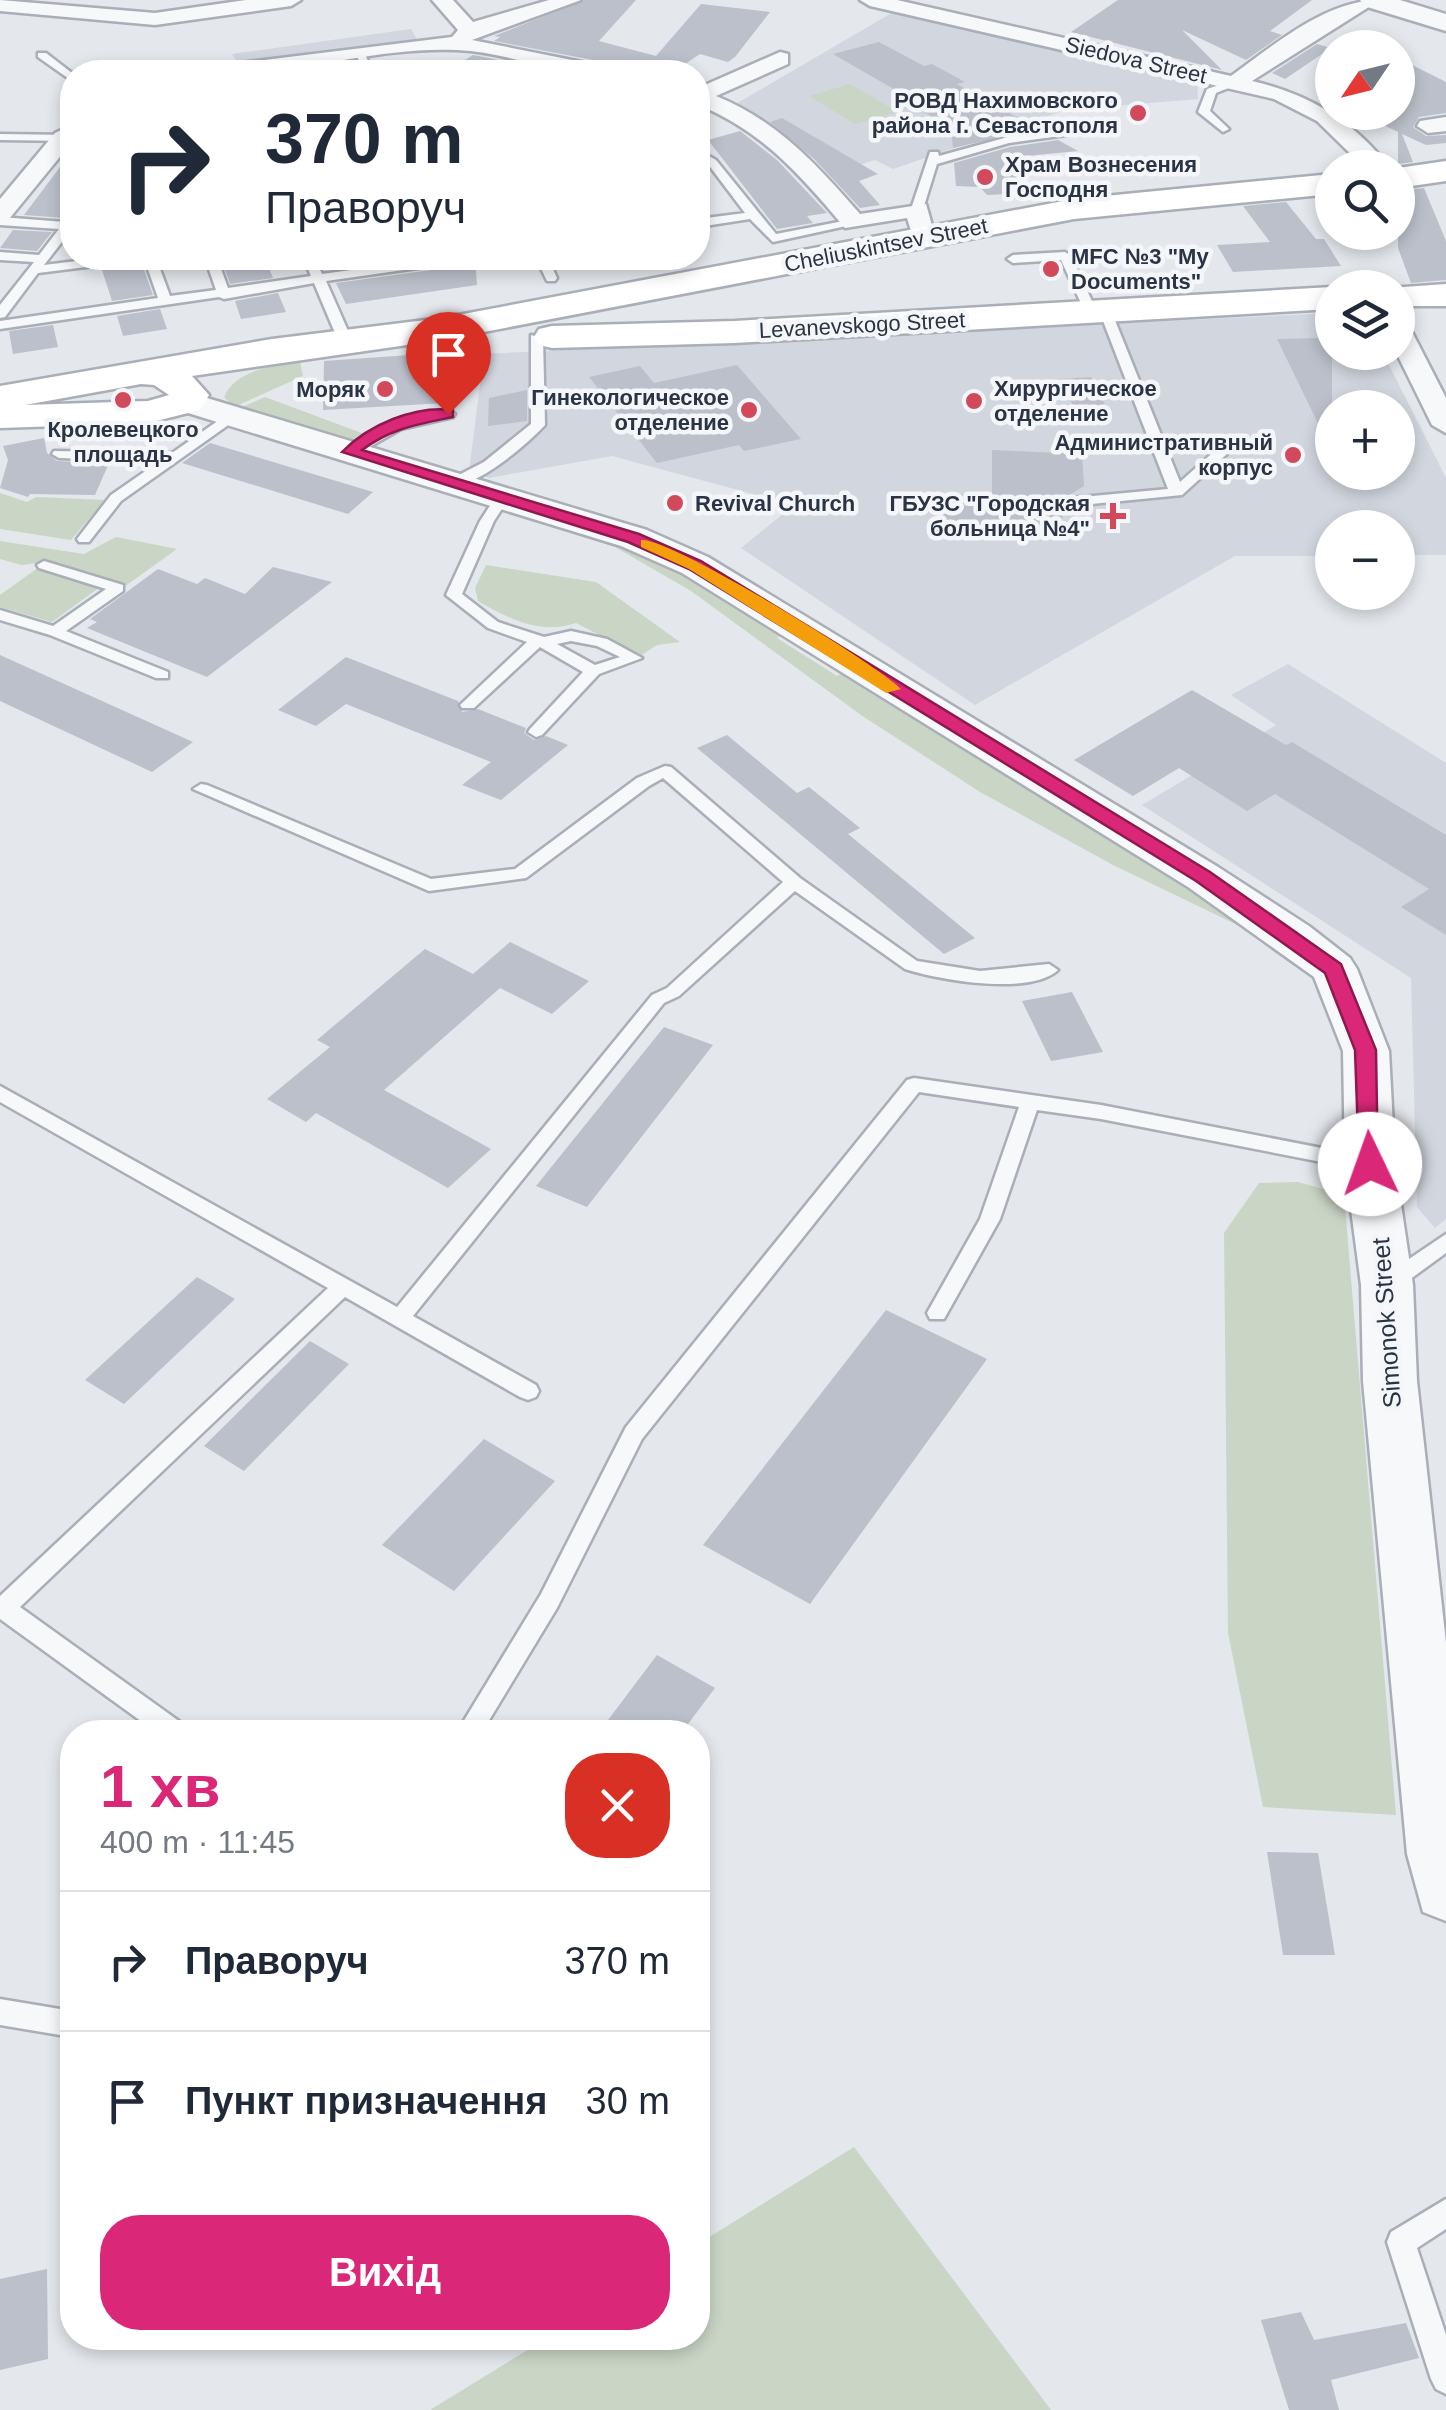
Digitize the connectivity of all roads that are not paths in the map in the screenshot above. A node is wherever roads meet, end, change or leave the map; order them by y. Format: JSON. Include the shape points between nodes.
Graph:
{"nodes":[{"id":1,"x":291,"y":0,"type":"edge"},
{"id":2,"x":442,"y":0,"type":"edge"},
{"id":3,"x":571,"y":0,"type":"edge"},
{"id":4,"x":870,"y":0,"type":"edge"},
{"id":5,"x":1371,"y":0,"type":"edge"},
{"id":6,"x":0,"y":4,"type":"edge"},
{"id":7,"x":149,"y":9,"type":"edge"},
{"id":8,"x":1446,"y":22,"type":"edge"},
{"id":9,"x":464,"y":36,"type":"junction"},
{"id":10,"x":42,"y":55,"type":"dead end"},
{"id":11,"x":780,"y":59,"type":"dead end"},
{"id":12,"x":372,"y":60,"type":"edge"},
{"id":13,"x":553,"y":60,"type":"edge"},
{"id":14,"x":60,"y":69,"type":"edge"},
{"id":15,"x":1235,"y":83,"type":"junction"},
{"id":16,"x":710,"y":91,"type":"edge"},
{"id":17,"x":710,"y":101,"type":"edge"},
{"id":18,"x":1099,"y":128,"type":"dead end"},
{"id":19,"x":1223,"y":130,"type":"dead end"},
{"id":20,"x":60,"y":136,"type":"edge"},
{"id":21,"x":0,"y":137,"type":"edge"},
{"id":22,"x":946,"y":142,"type":"dead end"},
{"id":23,"x":60,"y":147,"type":"edge"},
{"id":24,"x":1360,"y":150,"type":"edge"},
{"id":25,"x":710,"y":161,"type":"edge"},
{"id":26,"x":931,"y":162,"type":"junction"},
{"id":27,"x":1446,"y":172,"type":"edge"},
{"id":28,"x":1415,"y":176,"type":"edge"},
{"id":29,"x":1315,"y":186,"type":"edge"},
{"id":30,"x":752,"y":215,"type":"junction"},
{"id":31,"x":0,"y":218,"type":"edge"},
{"id":32,"x":710,"y":221,"type":"edge"},
{"id":33,"x":920,"y":222,"type":"junction"},
{"id":34,"x":60,"y":223,"type":"edge"},
{"id":35,"x":854,"y":224,"type":"junction"},
{"id":36,"x":60,"y":238,"type":"edge"},
{"id":37,"x":0,"y":256,"type":"edge"},
{"id":38,"x":1013,"y":259,"type":"dead end"},
{"id":39,"x":60,"y":263,"type":"edge"},
{"id":40,"x":38,"y":265,"type":"junction"},
{"id":41,"x":154,"y":270,"type":"edge"},
{"id":42,"x":215,"y":270,"type":"edge"},
{"id":43,"x":314,"y":270,"type":"edge"},
{"id":44,"x":361,"y":270,"type":"edge"},
{"id":45,"x":547,"y":270,"type":"edge"},
{"id":46,"x":551,"y":278,"type":"dead end"},
{"id":47,"x":319,"y":281,"type":"junction"},
{"id":48,"x":224,"y":295,"type":"junction"},
{"id":49,"x":1446,"y":295,"type":"edge"},
{"id":50,"x":1415,"y":296,"type":"edge"},
{"id":51,"x":1315,"y":299,"type":"edge"},
{"id":52,"x":166,"y":304,"type":"junction"},
{"id":53,"x":1099,"y":313,"type":"junction"},
{"id":54,"x":0,"y":314,"type":"edge"},
{"id":55,"x":0,"y":324,"type":"edge"},
{"id":56,"x":444,"y":335,"type":"junction"},
{"id":57,"x":536,"y":338,"type":"junction"},
{"id":58,"x":345,"y":340,"type":"junction"},
{"id":59,"x":1415,"y":364,"type":"edge"},
{"id":60,"x":0,"y":365,"type":"edge"},
{"id":61,"x":149,"y":373,"type":"junction"},
{"id":62,"x":104,"y":391,"type":"junction"},
{"id":63,"x":0,"y":397,"type":"edge"},
{"id":64,"x":188,"y":399,"type":"junction"},
{"id":65,"x":448,"y":414,"type":"dead end"},
{"id":66,"x":234,"y":416,"type":"junction"},
{"id":67,"x":0,"y":417,"type":"edge"},
{"id":68,"x":1446,"y":425,"type":"edge"},
{"id":69,"x":1232,"y":443,"type":"dead end"},
{"id":70,"x":350,"y":452,"type":"junction"},
{"id":71,"x":59,"y":454,"type":"dead end"},
{"id":72,"x":174,"y":456,"type":"junction"},
{"id":73,"x":454,"y":484,"type":"junction"},
{"id":74,"x":1177,"y":492,"type":"junction"},
{"id":75,"x":502,"y":498,"type":"junction"},
{"id":76,"x":1070,"y":502,"type":"dead end"},
{"id":77,"x":84,"y":539,"type":"dead end"},
{"id":78,"x":44,"y":564,"type":"dead end"},
{"id":79,"x":0,"y":615,"type":"edge"},
{"id":80,"x":55,"y":632,"type":"junction"},
{"id":81,"x":540,"y":641,"type":"junction"},
{"id":82,"x":593,"y":671,"type":"junction"},
{"id":83,"x":162,"y":675,"type":"dead end"},
{"id":84,"x":468,"y":705,"type":"dead end"},
{"id":85,"x":536,"y":732,"type":"dead end"},
{"id":86,"x":201,"y":790,"type":"dead end"},
{"id":87,"x":794,"y":882,"type":"junction"},
{"id":88,"x":1049,"y":970,"type":"dead end"},
{"id":89,"x":0,"y":1093,"type":"edge"},
{"id":90,"x":1030,"y":1103,"type":"junction"},
{"id":91,"x":1370,"y":1164,"type":"junction"},
{"id":92,"x":1446,"y":1242,"type":"edge"},
{"id":93,"x":1386,"y":1285,"type":"junction"},
{"id":94,"x":340,"y":1289,"type":"junction"},
{"id":95,"x":937,"y":1312,"type":"dead end"},
{"id":96,"x":398,"y":1320,"type":"junction"},
{"id":97,"x":528,"y":1391,"type":"dead end"},
{"id":98,"x":158,"y":1720,"type":"edge"},
{"id":99,"x":475,"y":1720,"type":"edge"},
{"id":100,"x":1440,"y":1817,"type":"edge"},
{"id":101,"x":1446,"y":1891,"type":"edge"},
{"id":102,"x":0,"y":2012,"type":"edge"},
{"id":103,"x":60,"y":2022,"type":"edge"},
{"id":104,"x":1446,"y":2213,"type":"edge"},
{"id":105,"x":1446,"y":2379,"type":"edge"}],
"edges":[{"from":1,"to":7,"type":"street"},
{"from":2,"to":9,"type":"street"},
{"from":3,"to":9,"type":"street"},
{"from":4,"to":15,"type":"street","name":"Siedova Street"},
{"from":5,"to":8,"type":"street"},
{"from":5,"to":15,"type":"street"},
{"from":6,"to":7,"type":"street"},
{"from":9,"to":12,"type":"street"},
{"from":9,"to":13,"type":"street"},
{"from":10,"to":14,"type":"lane"},
{"from":11,"to":16,"type":"street"},
{"from":15,"to":19,"type":"lane","via":[[1211,91],[1206,100],[1204,112]]},
{"from":15,"to":24,"type":"street","name":"Siedova Street","via":[[1281,94],[1325,116]]},
{"from":17,"to":35,"type":"street","via":[[782,140]]},
{"from":18,"to":26,"type":"lane","via":[[1008,140]]},
{"from":20,"to":21,"type":"lane"},
{"from":22,"to":26,"type":"lane"},
{"from":23,"to":31,"type":"street"},
{"from":25,"to":30,"type":"lane"},
{"from":26,"to":33,"type":"lane"},
{"from":27,"to":28,"type":"main road"},
{"from":29,"to":33,"type":"main road","name":"Cheliuskintsev Street"},
{"from":30,"to":32,"type":"lane"},
{"from":30,"to":35,"type":"lane","via":[[773,238]]},
{"from":31,"to":34,"type":"lane"},
{"from":33,"to":35,"type":"street"},
{"from":33,"to":56,"type":"main road","name":"Cheliuskintsev Street"},
{"from":36,"to":40,"type":"lane"},
{"from":37,"to":40,"type":"lane"},
{"from":38,"to":53,"type":"lane","via":[[1065,256]]},
{"from":39,"to":40,"type":"lane"},
{"from":40,"to":54,"type":"lane"},
{"from":41,"to":52,"type":"lane"},
{"from":42,"to":48,"type":"lane"},
{"from":43,"to":47,"type":"lane"},
{"from":44,"to":47,"type":"lane"},
{"from":45,"to":46,"type":"lane"},
{"from":47,"to":48,"type":"lane"},
{"from":47,"to":58,"type":"lane"},
{"from":48,"to":52,"type":"lane"},
{"from":49,"to":50,"type":"main road"},
{"from":51,"to":53,"type":"main road","name":"Levanevskogo Street"},
{"from":52,"to":55,"type":"lane"},
{"from":53,"to":57,"type":"main road","name":"Levanevskogo Street"},
{"from":53,"to":74,"type":"lane"},
{"from":56,"to":57,"type":"main road","name":"Levanevskogo Street"},
{"from":56,"to":58,"type":"main road"},
{"from":56,"to":64,"type":"main road","name":"Levanevskogo Street","via":[[270,360]]},
{"from":57,"to":73,"type":"lane","via":[[538,424],[489,466]]},
{"from":58,"to":61,"type":"main road"},
{"from":59,"to":68,"type":"street"},
{"from":60,"to":62,"type":"main road"},
{"from":61,"to":62,"type":"main road"},
{"from":61,"to":64,"type":"main road","via":[[170,380]]},
{"from":62,"to":63,"type":"main road"},
{"from":62,"to":64,"type":"main road","via":[[163,410]]},
{"from":62,"to":67,"type":"main road"},
{"from":64,"to":66,"type":"street","name":"Simonok Street"},
{"from":65,"to":70,"type":"lane","via":[[374,433]]},
{"from":66,"to":70,"type":"street","name":"Simonok Street"},
{"from":66,"to":72,"type":"lane"},
{"from":69,"to":74,"type":"lane"},
{"from":70,"to":73,"type":"street","name":"Simonok Street"},
{"from":71,"to":72,"type":"lane"},
{"from":72,"to":77,"type":"lane","via":[[116,498]]},
{"from":73,"to":75,"type":"street","name":"Simonok Street"},
{"from":74,"to":76,"type":"lane"},
{"from":75,"to":81,"type":"lane","via":[[482,522],[454,595],[493,624]]},
{"from":75,"to":91,"type":"street","name":"Simonok Street","via":[[634,538],[695,565],[1293,936],[1334,969],[1366,1050]]},
{"from":78,"to":80,"type":"lane","via":[[118,588]]},
{"from":79,"to":80,"type":"lane"},
{"from":80,"to":83,"type":"lane"},
{"from":81,"to":82,"type":"lane"},
{"from":81,"to":82,"type":"lane","via":[[572,636],[634,658]]},
{"from":81,"to":84,"type":"lane"},
{"from":82,"to":85,"type":"lane"},
{"from":86,"to":87,"type":"lane","via":[[430,885],[520,874],[666,771]]},
{"from":87,"to":88,"type":"lane","via":[[921,968],[1002,981]]},
{"from":87,"to":96,"type":"lane","via":[[674,992],[658,999]]},
{"from":89,"to":94,"type":"lane"},
{"from":90,"to":91,"type":"lane"},
{"from":90,"to":95,"type":"lane","via":[[990,1219]]},
{"from":90,"to":99,"type":"lane","via":[[914,1084],[634,1434],[548,1602]]},
{"from":91,"to":93,"type":"street","name":"Simonok Street"},
{"from":92,"to":93,"type":"lane"},
{"from":93,"to":100,"type":"street","name":"Simonok Street","via":[[1390,1381]]},
{"from":94,"to":96,"type":"lane"},
{"from":94,"to":98,"type":"lane","via":[[4,1608]]},
{"from":96,"to":97,"type":"lane"},
{"from":100,"to":101,"type":"street","name":"Simonok Street"},
{"from":102,"to":103,"type":"lane"},
{"from":104,"to":105,"type":"lane","via":[[1400,2242]]}]}
